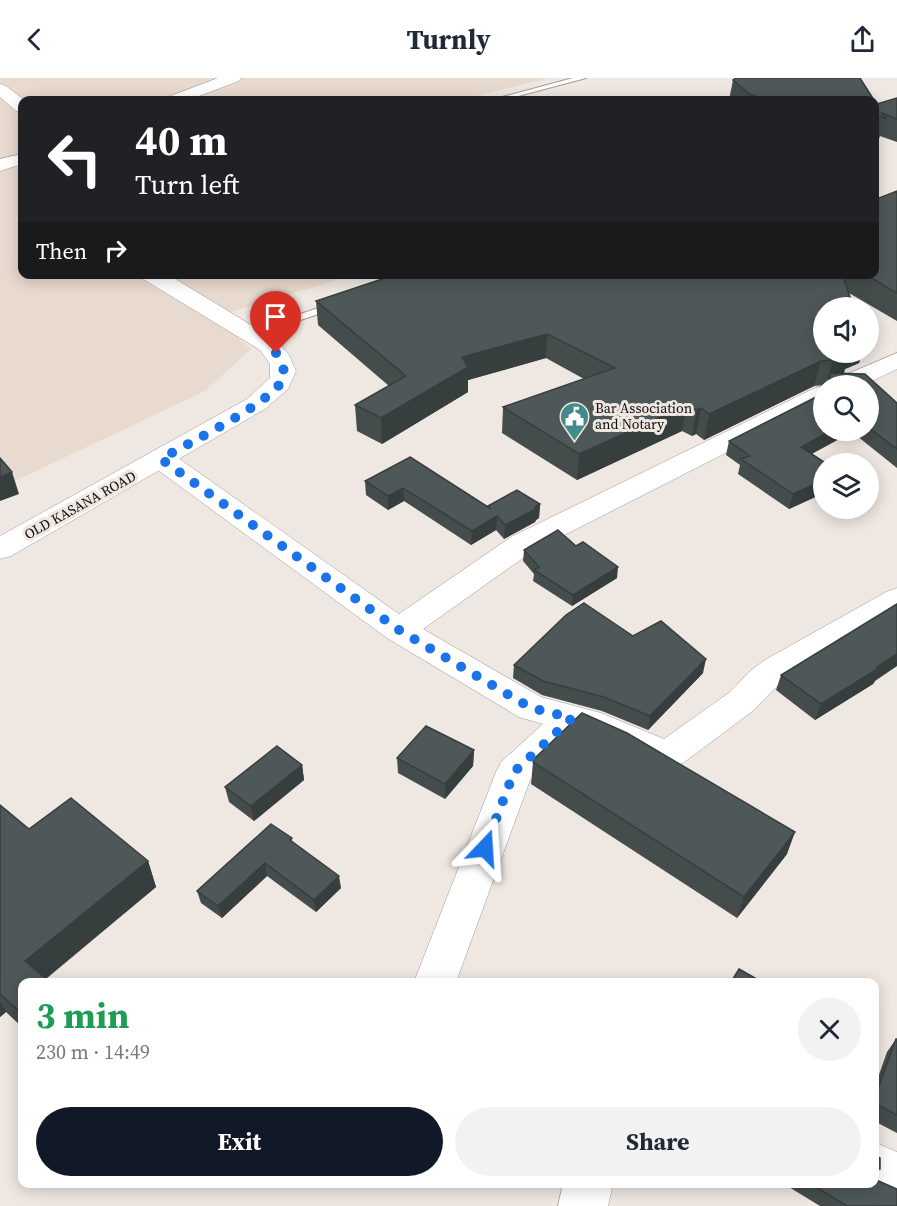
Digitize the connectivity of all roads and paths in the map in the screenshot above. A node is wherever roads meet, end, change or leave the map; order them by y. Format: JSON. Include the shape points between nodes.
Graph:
{"nodes":[{"id":1,"x":233,"y":78,"type":"edge"},
{"id":2,"x":550,"y":78,"type":"edge"},
{"id":3,"x":582,"y":78,"type":"edge"},
{"id":4,"x":565,"y":82,"type":"junction"},
{"id":5,"x":0,"y":89,"type":"edge"},
{"id":6,"x":185,"y":96,"type":"edge"},
{"id":7,"x":511,"y":96,"type":"edge"},
{"id":8,"x":18,"y":111,"type":"edge"},
{"id":9,"x":18,"y":160,"type":"edge"},
{"id":10,"x":0,"y":165,"type":"edge"},
{"id":11,"x":160,"y":279,"type":"edge"},
{"id":12,"x":350,"y":300,"type":"edge"},
{"id":13,"x":252,"y":333,"type":"junction"},
{"id":14,"x":897,"y":360,"type":"edge"},
{"id":15,"x":864,"y":375,"type":"edge"},
{"id":16,"x":813,"y":398,"type":"edge"},
{"id":17,"x":161,"y":459,"type":"junction"},
{"id":18,"x":0,"y":549,"type":"edge"},
{"id":19,"x":897,"y":599,"type":"edge"},
{"id":20,"x":399,"y":630,"type":"junction"},
{"id":21,"x":572,"y":718,"type":"junction"},
{"id":22,"x":437,"y":978,"type":"edge"},
{"id":23,"x":879,"y":1169,"type":"edge"},
{"id":24,"x":897,"y":1179,"type":"edge"},
{"id":25,"x":587,"y":1188,"type":"edge"},
{"id":26,"x":583,"y":1206,"type":"edge"}],
"edges":[{"from":1,"to":6,"type":"street"},
{"from":2,"to":4,"type":"lane"},
{"from":3,"to":4,"type":"lane"},
{"from":4,"to":7,"type":"lane"},
{"from":5,"to":8,"type":"street"},
{"from":9,"to":10,"type":"street"},
{"from":11,"to":13,"type":"street","name":"OLD KASANA ROAD"},
{"from":12,"to":13,"type":"lane"},
{"from":13,"to":17,"type":"street","name":"OLD KASANA ROAD","via":[[276,353],[284,371],[279,385],[256,404]]},
{"from":14,"to":15,"type":"street"},
{"from":16,"to":20,"type":"street","via":[[522,544]]},
{"from":17,"to":18,"type":"street","name":"OLD KASANA ROAD"},
{"from":17,"to":20,"type":"street"},
{"from":19,"to":21,"type":"street","via":[[777,669],[742,701],[670,753],[656,753]]},
{"from":20,"to":21,"type":"street","via":[[531,708]]},
{"from":21,"to":22,"type":"street","via":[[514,772]]},
{"from":23,"to":24,"type":"street"},
{"from":25,"to":26,"type":"street"}]}
